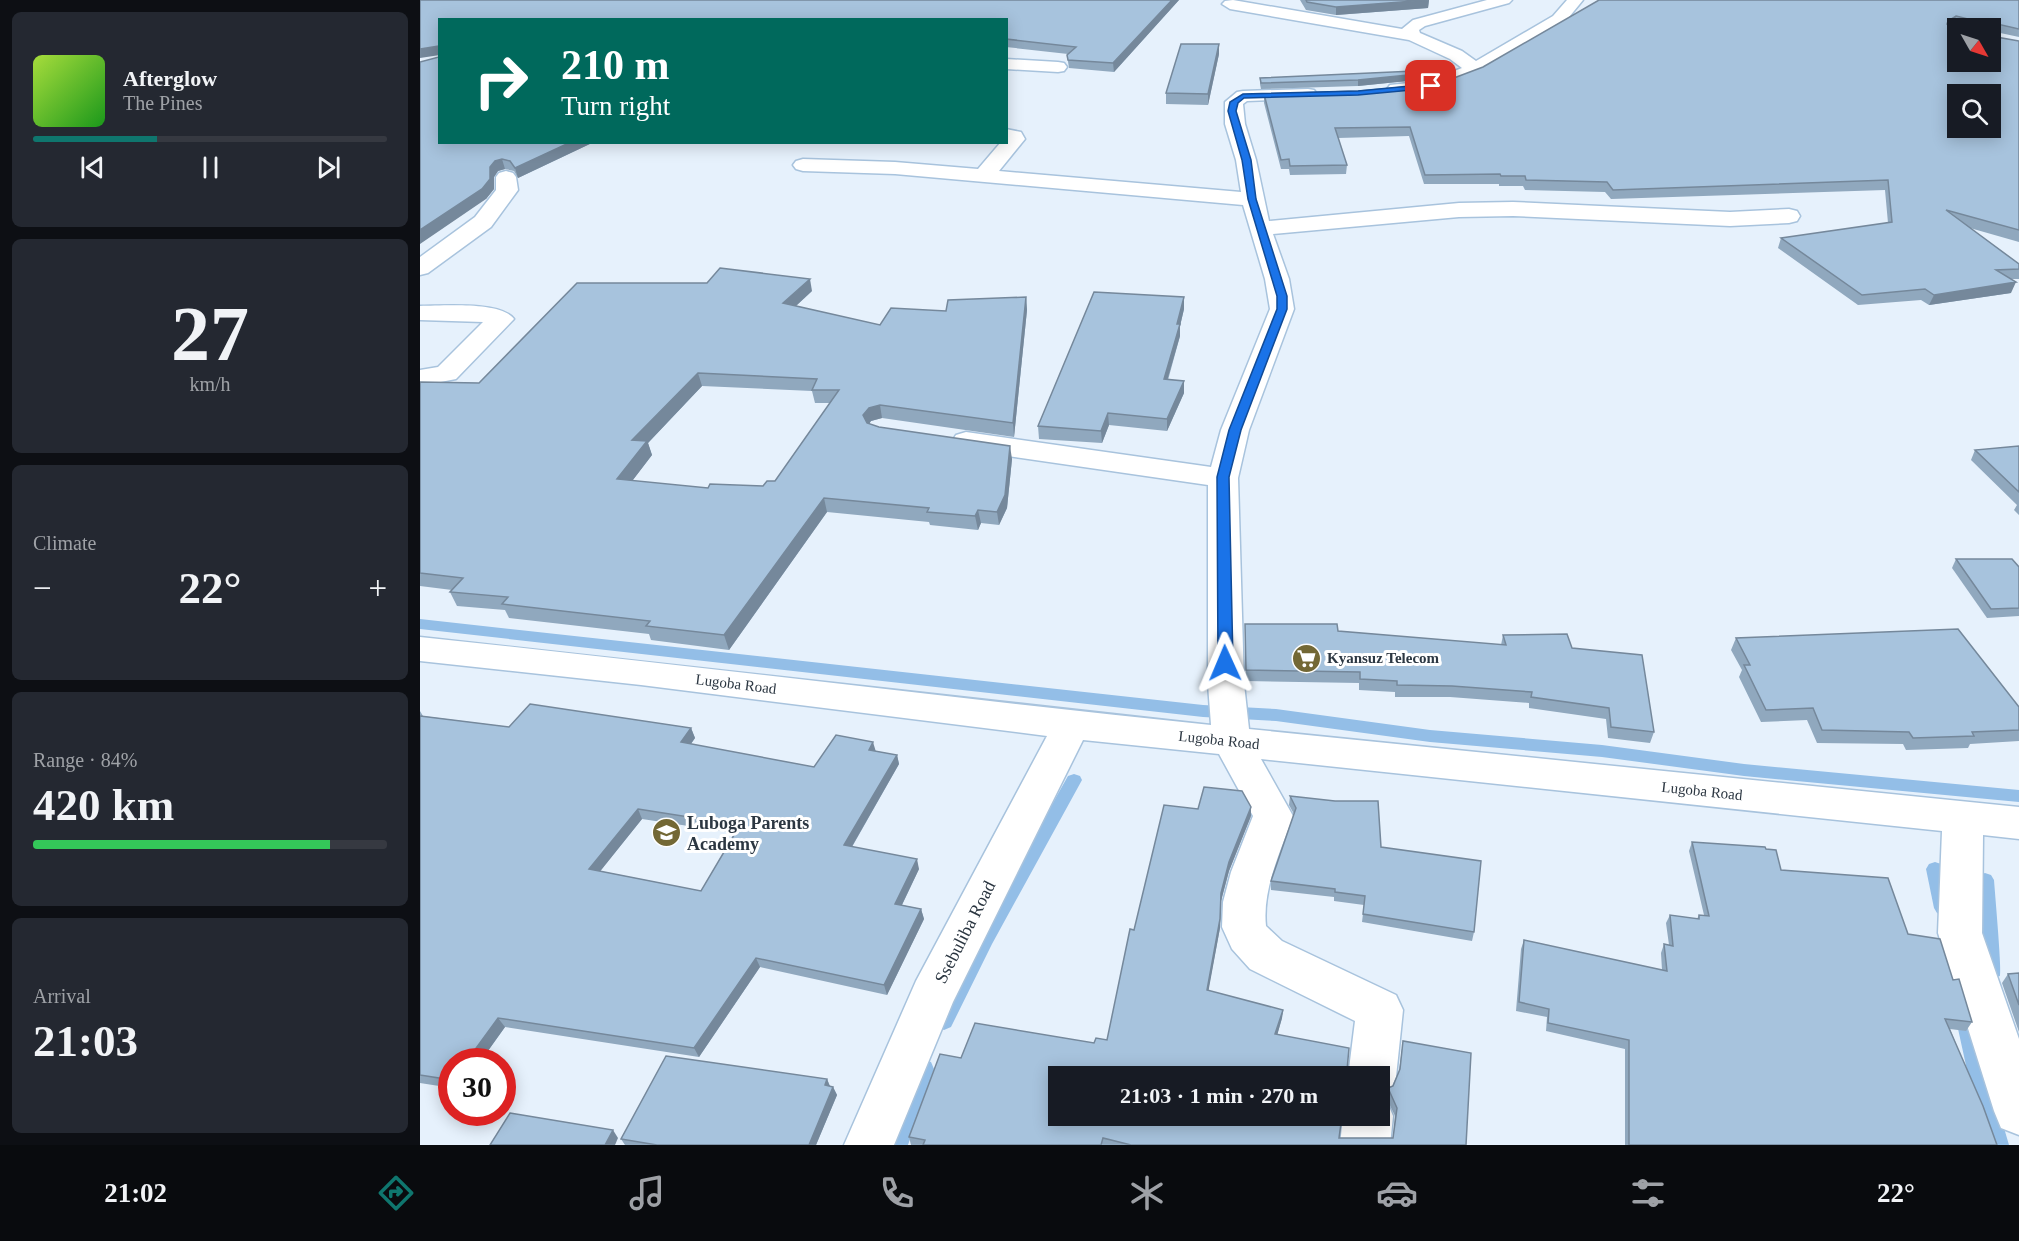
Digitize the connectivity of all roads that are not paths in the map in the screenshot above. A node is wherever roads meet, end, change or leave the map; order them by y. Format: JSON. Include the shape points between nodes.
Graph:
{"nodes":[{"id":1,"x":1504,"y":0,"type":"edge"},
{"id":2,"x":1575,"y":0,"type":"edge"},
{"id":3,"x":1230,"y":4,"type":"dead end"},
{"id":4,"x":1413,"y":36,"type":"junction"},
{"id":5,"x":1008,"y":64,"type":"edge"},
{"id":6,"x":1058,"y":67,"type":"dead end"},
{"id":7,"x":1475,"y":69,"type":"junction"},
{"id":8,"x":1379,"y":91,"type":"edge"},
{"id":9,"x":1322,"y":94,"type":"edge"},
{"id":10,"x":1008,"y":135,"type":"edge"},
{"id":11,"x":803,"y":165,"type":"dead end"},
{"id":12,"x":984,"y":175,"type":"junction"},
{"id":13,"x":506,"y":177,"type":"edge"},
{"id":14,"x":1252,"y":199,"type":"junction"},
{"id":15,"x":1789,"y":216,"type":"dead end"},
{"id":16,"x":1260,"y":228,"type":"junction"},
{"id":17,"x":420,"y":268,"type":"edge"},
{"id":18,"x":420,"y":313,"type":"edge"},
{"id":19,"x":420,"y":378,"type":"edge"},
{"id":20,"x":940,"y":438,"type":"edge"},
{"id":21,"x":1223,"y":477,"type":"junction"},
{"id":22,"x":420,"y":649,"type":"edge"},
{"id":23,"x":1072,"y":725,"type":"junction"},
{"id":24,"x":1232,"y":741,"type":"junction"},
{"id":25,"x":1962,"y":819,"type":"junction"},
{"id":26,"x":2019,"y":823,"type":"edge"},
{"id":27,"x":1373,"y":1066,"type":"edge"},
{"id":28,"x":2019,"y":1111,"type":"edge"},
{"id":29,"x":1367,"y":1126,"type":"edge"},
{"id":30,"x":869,"y":1145,"type":"edge"},
{"id":31,"x":1365,"y":1145,"type":"edge"}],
"edges":[{"from":1,"to":4,"type":"street","via":[[1419,23],[1410,29]]},
{"from":2,"to":7,"type":"street","via":[[1559,19]]},
{"from":3,"to":4,"type":"street"},
{"from":4,"to":7,"type":"street","via":[[1456,55]]},
{"from":5,"to":6,"type":"street"},
{"from":7,"to":8,"type":"street","via":[[1431,86]]},
{"from":9,"to":14,"type":"street","via":[[1243,96],[1234,102],[1232,111]]},
{"from":10,"to":12,"type":"street","via":[[1015,139]]},
{"from":11,"to":12,"type":"street"},
{"from":12,"to":14,"type":"street"},
{"from":13,"to":17,"type":"street","via":[[507,190],[483,222]]},
{"from":14,"to":16,"type":"street"},
{"from":15,"to":16,"type":"street","via":[[1730,219],[1459,210]]},
{"from":16,"to":21,"type":"street","via":[[1282,296],[1282,309],[1235,430]]},
{"from":18,"to":19,"type":"street","via":[[492,315],[501,319],[447,373]]},
{"from":20,"to":21,"type":"street"},
{"from":21,"to":24,"type":"street","via":[[1226,684]]},
{"from":22,"to":23,"type":"street","name":"Lugoba Road"},
{"from":23,"to":24,"type":"street","name":"Lugoba Road"},
{"from":23,"to":30,"type":"street","name":"Ssebuliba Road","via":[[932,996]]},
{"from":24,"to":25,"type":"street","name":"Lugoba Road"},
{"from":24,"to":27,"type":"street","via":[[1273,816],[1242,907],[1244,928],[1256,948],[1266,955],[1380,1010]]},
{"from":25,"to":26,"type":"street","name":"Lugoba Road"},
{"from":25,"to":28,"type":"street","via":[[1960,933]]},
{"from":29,"to":31,"type":"street"}]}
